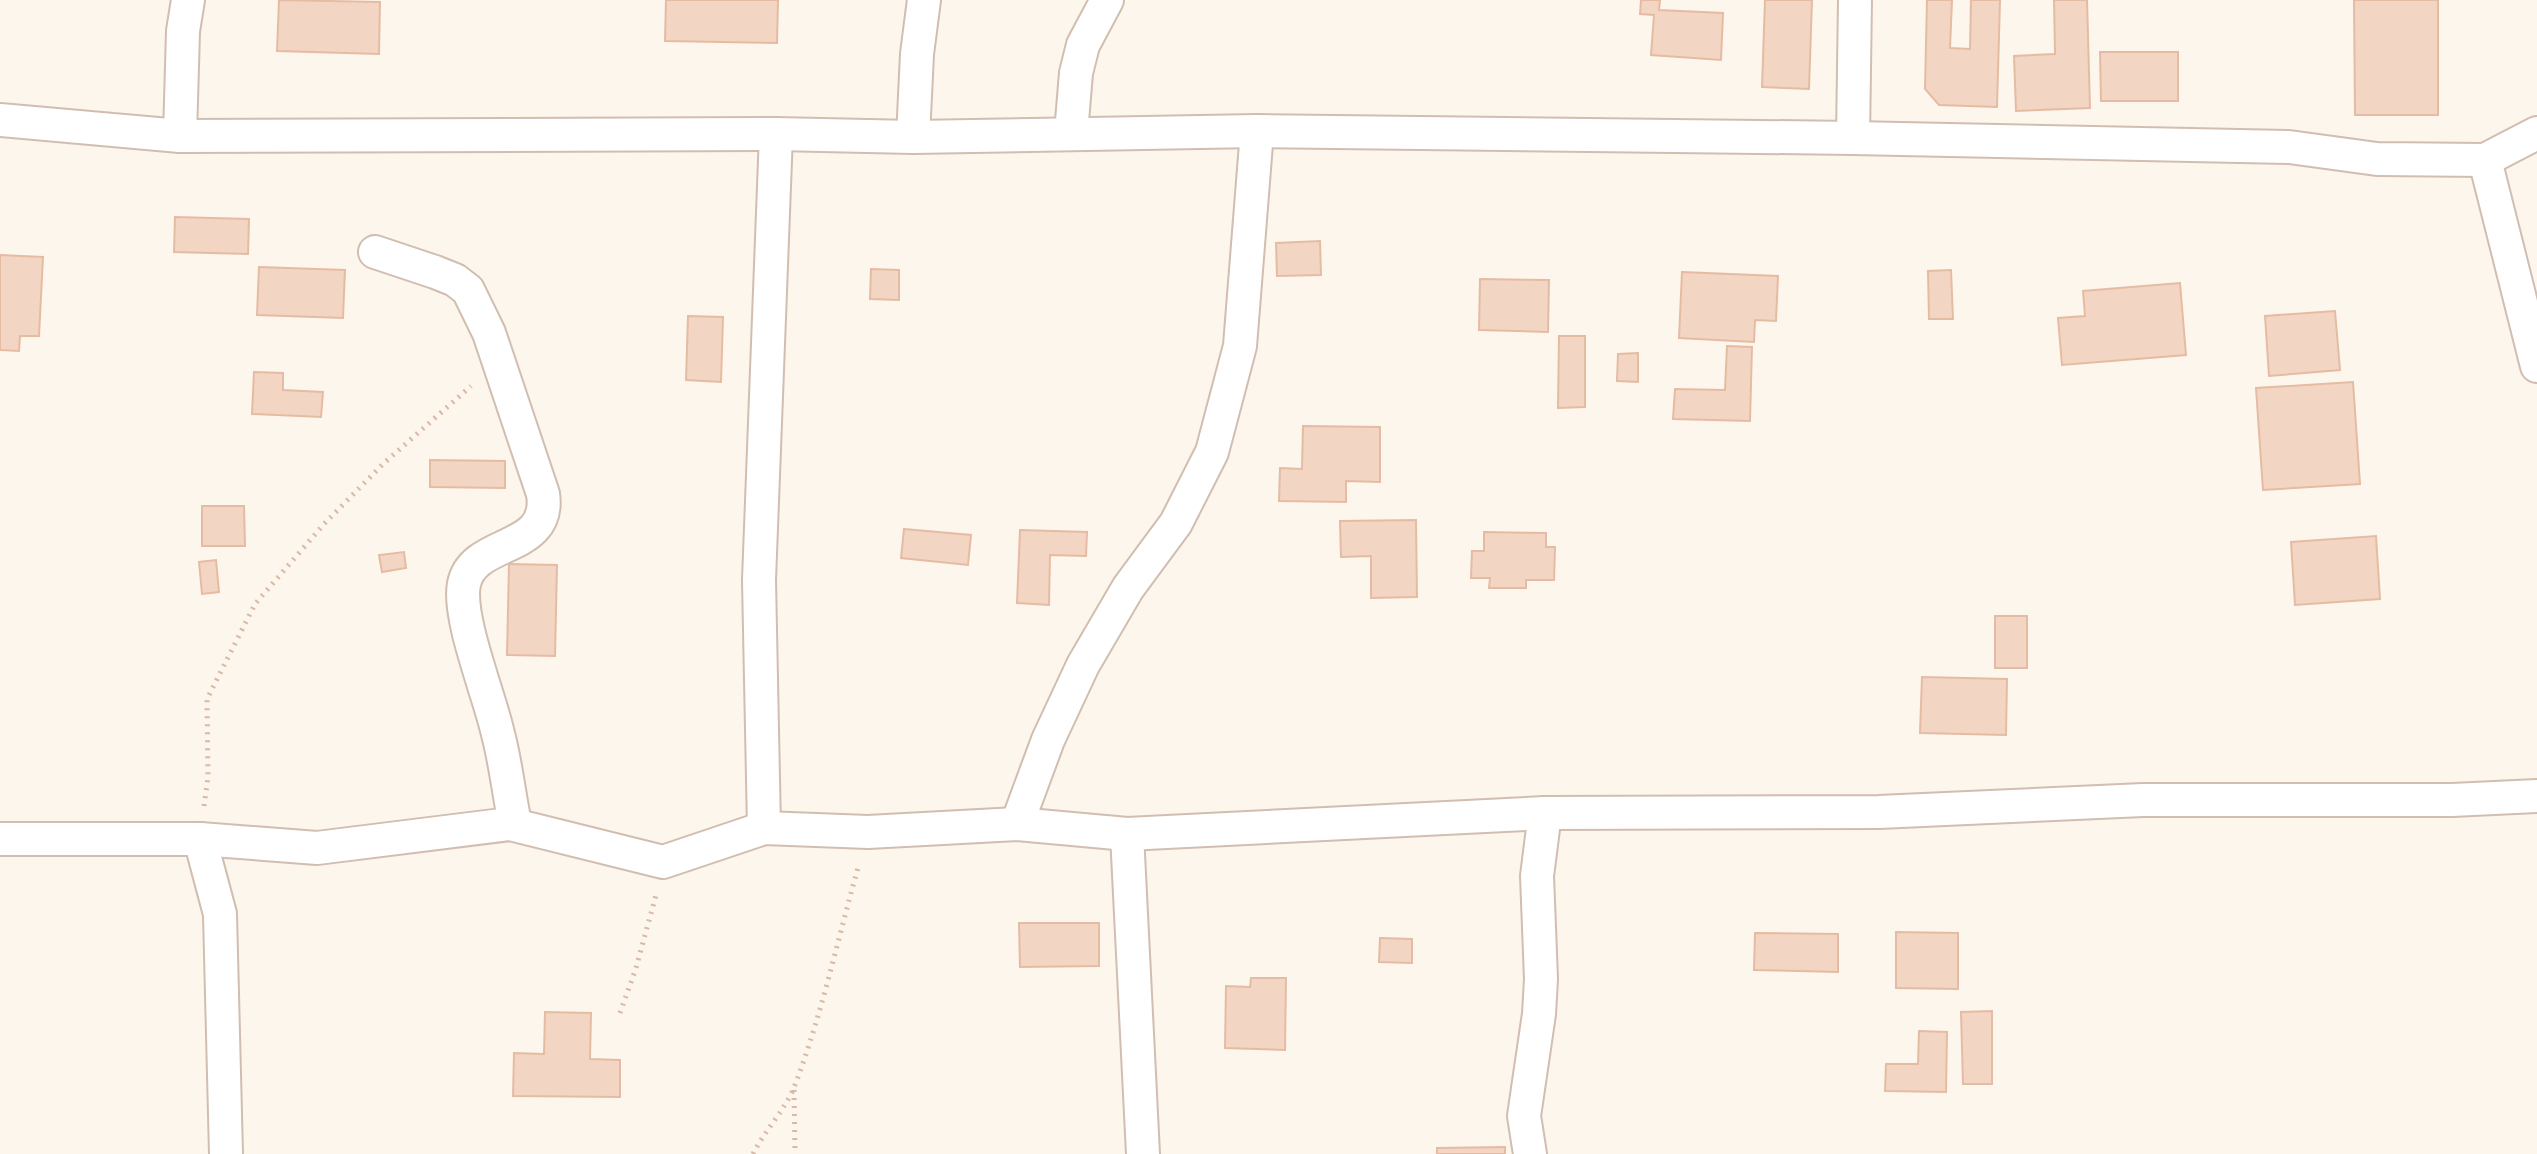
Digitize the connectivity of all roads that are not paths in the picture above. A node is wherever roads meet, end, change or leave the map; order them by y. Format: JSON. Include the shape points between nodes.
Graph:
{"nodes":[{"id":1,"x":188,"y":0,"type":"edge"},
{"id":2,"x":924,"y":0,"type":"edge"},
{"id":3,"x":1107,"y":0,"type":"edge"},
{"id":4,"x":1855,"y":0,"type":"edge"},
{"id":5,"x":0,"y":120,"type":"edge"},
{"id":6,"x":1257,"y":131,"type":"junction"},
{"id":7,"x":1071,"y":133,"type":"junction"},
{"id":8,"x":2537,"y":133,"type":"edge"},
{"id":9,"x":776,"y":134,"type":"junction"},
{"id":10,"x":180,"y":136,"type":"junction"},
{"id":11,"x":913,"y":137,"type":"junction"},
{"id":12,"x":1853,"y":138,"type":"junction"},
{"id":13,"x":2485,"y":160,"type":"junction"},
{"id":14,"x":375,"y":252,"type":"dead end"},
{"id":15,"x":2537,"y":366,"type":"edge"},
{"id":16,"x":2537,"y":796,"type":"edge"},
{"id":17,"x":1545,"y":813,"type":"junction"},
{"id":18,"x":510,"y":824,"type":"junction"},
{"id":19,"x":1017,"y":824,"type":"junction"},
{"id":20,"x":764,"y":828,"type":"junction"},
{"id":21,"x":1127,"y":834,"type":"junction"},
{"id":22,"x":0,"y":839,"type":"edge"},
{"id":23,"x":200,"y":839,"type":"junction"},
{"id":24,"x":226,"y":1154,"type":"edge"},
{"id":25,"x":1143,"y":1154,"type":"edge"},
{"id":26,"x":1530,"y":1154,"type":"edge"}],
"edges":[{"from":1,"to":10,"type":"street"},
{"from":2,"to":11,"type":"street"},
{"from":3,"to":7,"type":"street","via":[[1083,45]]},
{"from":4,"to":12,"type":"street"},
{"from":5,"to":10,"type":"street"},
{"from":6,"to":7,"type":"street"},
{"from":6,"to":12,"type":"street"},
{"from":6,"to":19,"type":"street","via":[[1240,346],[1212,452],[1176,523],[1128,588],[1083,665]]},
{"from":7,"to":11,"type":"street"},
{"from":8,"to":13,"type":"street"},
{"from":9,"to":10,"type":"street"},
{"from":9,"to":11,"type":"street"},
{"from":9,"to":20,"type":"street","via":[[759,580]]},
{"from":12,"to":13,"type":"street","via":[[2289,147],[2377,159]]},
{"from":13,"to":15,"type":"street"},
{"from":14,"to":18,"type":"street","via":[[455,280],[468,290],[489,333],[545,501],[538,527],[486,556],[464,581],[464,609],[499,736],[513,813]]},
{"from":16,"to":17,"type":"street","via":[[2143,800],[1879,812]]},
{"from":17,"to":21,"type":"street"},
{"from":17,"to":26,"type":"street","via":[[1537,876],[1539,1014],[1524,1116]]},
{"from":18,"to":20,"type":"street","via":[[663,862]]},
{"from":18,"to":23,"type":"street","via":[[317,848]]},
{"from":19,"to":20,"type":"street","via":[[868,832]]},
{"from":19,"to":21,"type":"street"},
{"from":21,"to":25,"type":"street"},
{"from":22,"to":23,"type":"street"},
{"from":23,"to":24,"type":"street","via":[[220,914]]}]}
